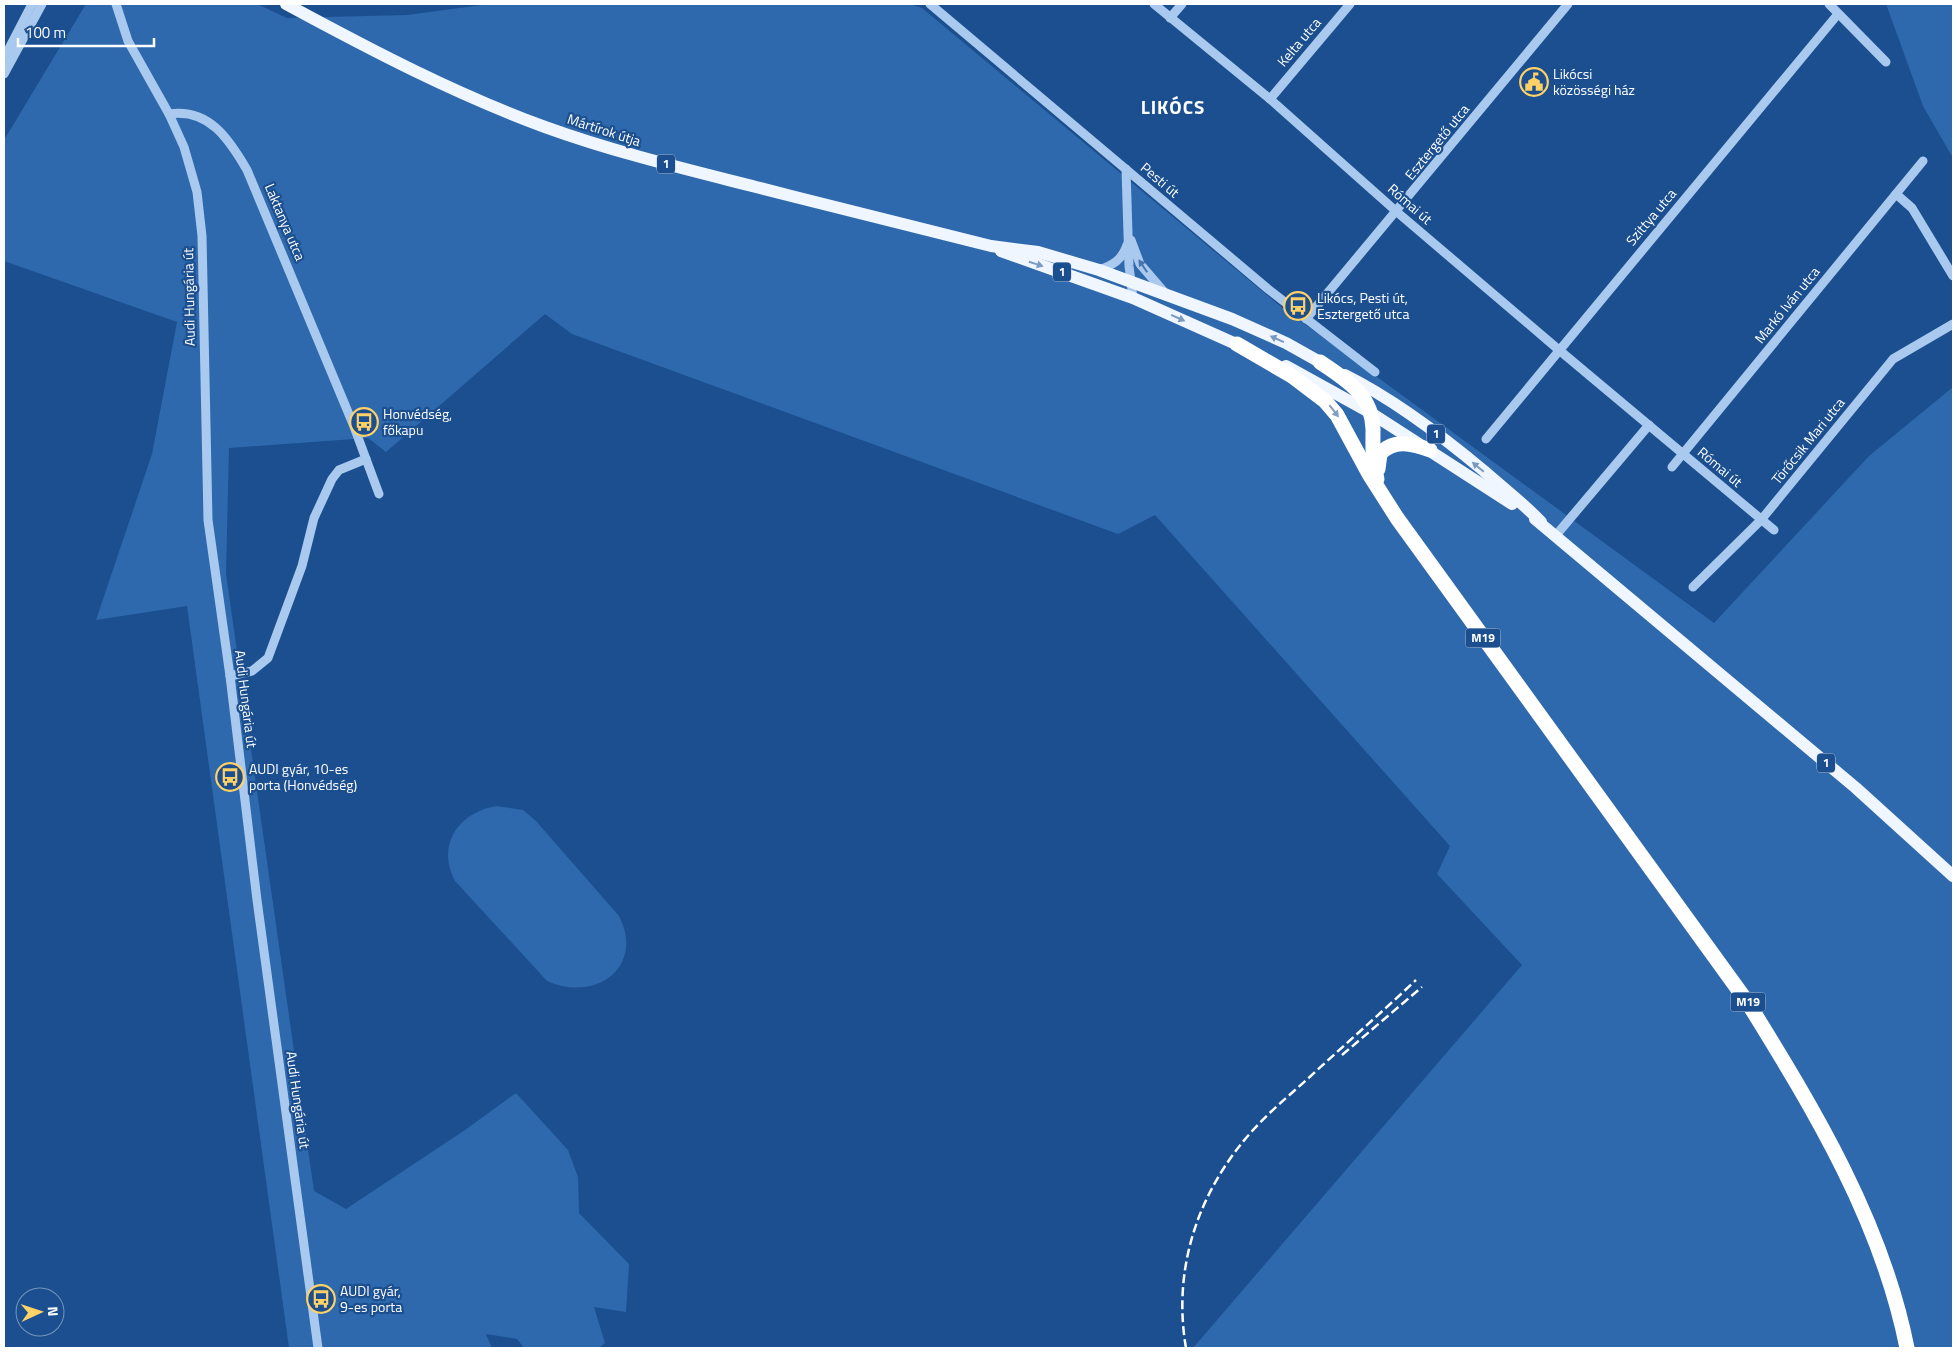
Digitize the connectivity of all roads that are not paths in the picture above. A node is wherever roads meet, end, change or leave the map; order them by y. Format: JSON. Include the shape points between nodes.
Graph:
{"nodes":[{"id":1,"x":32,"y":4,"type":"edge"},
{"id":2,"x":42,"y":4,"type":"edge"},
{"id":3,"x":286,"y":4,"type":"edge"},
{"id":4,"x":930,"y":4,"type":"edge"},
{"id":5,"x":1154,"y":4,"type":"edge"},
{"id":6,"x":1182,"y":4,"type":"edge"},
{"id":7,"x":1350,"y":4,"type":"edge"},
{"id":8,"x":1568,"y":4,"type":"edge"},
{"id":9,"x":1828,"y":4,"type":"edge"},
{"id":10,"x":117,"y":5,"type":"edge"},
{"id":11,"x":1838,"y":14,"type":"junction"},
{"id":12,"x":1170,"y":18,"type":"junction"},
{"id":13,"x":4,"y":58,"type":"edge"},
{"id":14,"x":1886,"y":62,"type":"dead end"},
{"id":15,"x":4,"y":74,"type":"edge"},
{"id":16,"x":1270,"y":99,"type":"junction"},
{"id":17,"x":169,"y":114,"type":"junction"},
{"id":18,"x":1924,"y":161,"type":"dead end"},
{"id":19,"x":1126,"y":169,"type":"junction"},
{"id":20,"x":1896,"y":194,"type":"junction"},
{"id":21,"x":1397,"y":212,"type":"junction"},
{"id":22,"x":1129,"y":230,"type":"junction"},
{"id":23,"x":991,"y":246,"type":"junction"},
{"id":24,"x":1099,"y":270,"type":"junction"},
{"id":25,"x":1953,"y":276,"type":"edge"},
{"id":26,"x":1131,"y":282,"type":"junction"},
{"id":27,"x":1167,"y":296,"type":"junction"},
{"id":28,"x":1133,"y":298,"type":"junction"},
{"id":29,"x":1306,"y":319,"type":"junction"},
{"id":30,"x":1953,"y":324,"type":"edge"},
{"id":31,"x":1237,"y":344,"type":"junction"},
{"id":32,"x":1559,"y":350,"type":"junction"},
{"id":33,"x":1320,"y":362,"type":"junction"},
{"id":34,"x":1375,"y":372,"type":"dead end"},
{"id":35,"x":1371,"y":412,"type":"junction"},
{"id":36,"x":1649,"y":425,"type":"junction"},
{"id":37,"x":1486,"y":439,"type":"dead end"},
{"id":38,"x":1430,"y":450,"type":"junction"},
{"id":39,"x":1683,"y":454,"type":"junction"},
{"id":40,"x":366,"y":459,"type":"junction"},
{"id":41,"x":1672,"y":466,"type":"dead end"},
{"id":42,"x":1380,"y":488,"type":"junction"},
{"id":43,"x":379,"y":494,"type":"dead end"},
{"id":44,"x":1761,"y":520,"type":"junction"},
{"id":45,"x":1541,"y":522,"type":"junction"},
{"id":46,"x":1774,"y":530,"type":"dead end"},
{"id":47,"x":1557,"y":534,"type":"junction"},
{"id":48,"x":1693,"y":587,"type":"dead end"},
{"id":49,"x":230,"y":676,"type":"junction"},
{"id":50,"x":1953,"y":876,"type":"edge"},
{"id":51,"x":318,"y":1348,"type":"edge"},
{"id":52,"x":1907,"y":1348,"type":"edge"}],
"edges":[{"from":1,"to":13,"type":"street"},
{"from":2,"to":15,"type":"street"},
{"from":3,"to":23,"type":"main road","name":"Mártírok útja","number":"1","via":[[439,84],[578,138],[655,161]]},
{"from":4,"to":19,"type":"street","name":"Pesti út"},
{"from":5,"to":12,"type":"street","name":"Római út"},
{"from":6,"to":12,"type":"street"},
{"from":7,"to":16,"type":"street","name":"Kelta utca"},
{"from":8,"to":21,"type":"street","name":"Esztergető utca"},
{"from":9,"to":11,"type":"street"},
{"from":10,"to":17,"type":"street","via":[[128,41]]},
{"from":11,"to":14,"type":"street"},
{"from":11,"to":32,"type":"street","name":"Szittya utca"},
{"from":12,"to":16,"type":"street","name":"Római út"},
{"from":16,"to":21,"type":"street","name":"Római út"},
{"from":17,"to":40,"type":"street","name":"Laktanya utca","via":[[179,112],[219,129],[247,170]]},
{"from":17,"to":49,"type":"street","name":"Audi Hungária út","via":[[192,169],[200,216],[208,520]]},
{"from":18,"to":20,"type":"street","name":"Markó Iván utca"},
{"from":19,"to":22,"type":"street"},
{"from":19,"to":29,"type":"street","name":"Pesti út"},
{"from":20,"to":25,"type":"street","via":[[1912,208]]},
{"from":20,"to":39,"type":"street","name":"Markó Iván utca"},
{"from":21,"to":29,"type":"street","name":"Esztergető utca"},
{"from":21,"to":32,"type":"street","name":"Római út"},
{"from":22,"to":24,"type":"street","via":[[1121,258]]},
{"from":22,"to":26,"type":"street"},
{"from":27,"to":22,"type":"street","one_way":true,"via":[[1140,264]]},
{"from":23,"to":24,"type":"main road","number":"1","via":[[1038,252]]},
{"from":23,"to":28,"type":"main road","number":"1","one_way":true},
{"from":24,"to":26,"type":"main road","number":"1"},
{"from":26,"to":27,"type":"main road","number":"1"},
{"from":26,"to":28,"type":"street"},
{"from":33,"to":27,"type":"main road","number":"1","one_way":true,"via":[[1232,319]]},
{"from":28,"to":31,"type":"main road","number":"1","one_way":true},
{"from":29,"to":34,"type":"street","name":"Pesti út"},
{"from":30,"to":44,"type":"street","name":"Törőcsik Mari utca","via":[[1893,359]]},
{"from":31,"to":35,"type":"main road","number":"1","via":[[1299,372]]},
{"from":31,"to":42,"type":"highway","one_way":true,"via":[[1304,384],[1325,401],[1337,415],[1364,466]]},
{"from":32,"to":36,"type":"street","name":"Római út"},
{"from":32,"to":37,"type":"street","name":"Szittya utca"},
{"from":33,"to":35,"type":"highway","via":[[1362,394]]},
{"from":45,"to":33,"type":"main road","number":"1","one_way":true,"via":[[1458,450],[1410,415],[1356,380]]},
{"from":35,"to":38,"type":"main road","number":"1"},
{"from":35,"to":42,"type":"highway","via":[[1372,455]]},
{"from":36,"to":39,"type":"street","name":"Római út"},
{"from":36,"to":47,"type":"street"},
{"from":38,"to":42,"type":"highway","via":[[1406,443],[1383,450],[1378,467]]},
{"from":38,"to":45,"type":"main road","number":"1"},
{"from":39,"to":41,"type":"street","name":"Markó Iván utca"},
{"from":39,"to":44,"type":"street","name":"Római út"},
{"from":40,"to":43,"type":"street","name":"Laktanya utca"},
{"from":40,"to":49,"type":"street","via":[[339,470],[332,479],[314,518],[302,566],[268,658],[252,671]]},
{"from":42,"to":52,"type":"highway","number":"M19","via":[[1397,518],[1748,1003],[1771,1040],[1834,1150],[1866,1218],[1887,1274]]},
{"from":44,"to":46,"type":"street","name":"Római út"},
{"from":44,"to":48,"type":"street","name":"Törőcsik Mari utca"},
{"from":45,"to":47,"type":"main road","number":"1"},
{"from":47,"to":50,"type":"main road","number":"1","via":[[1896,823]]},
{"from":49,"to":51,"type":"street","name":"Audi Hungária út"}]}
